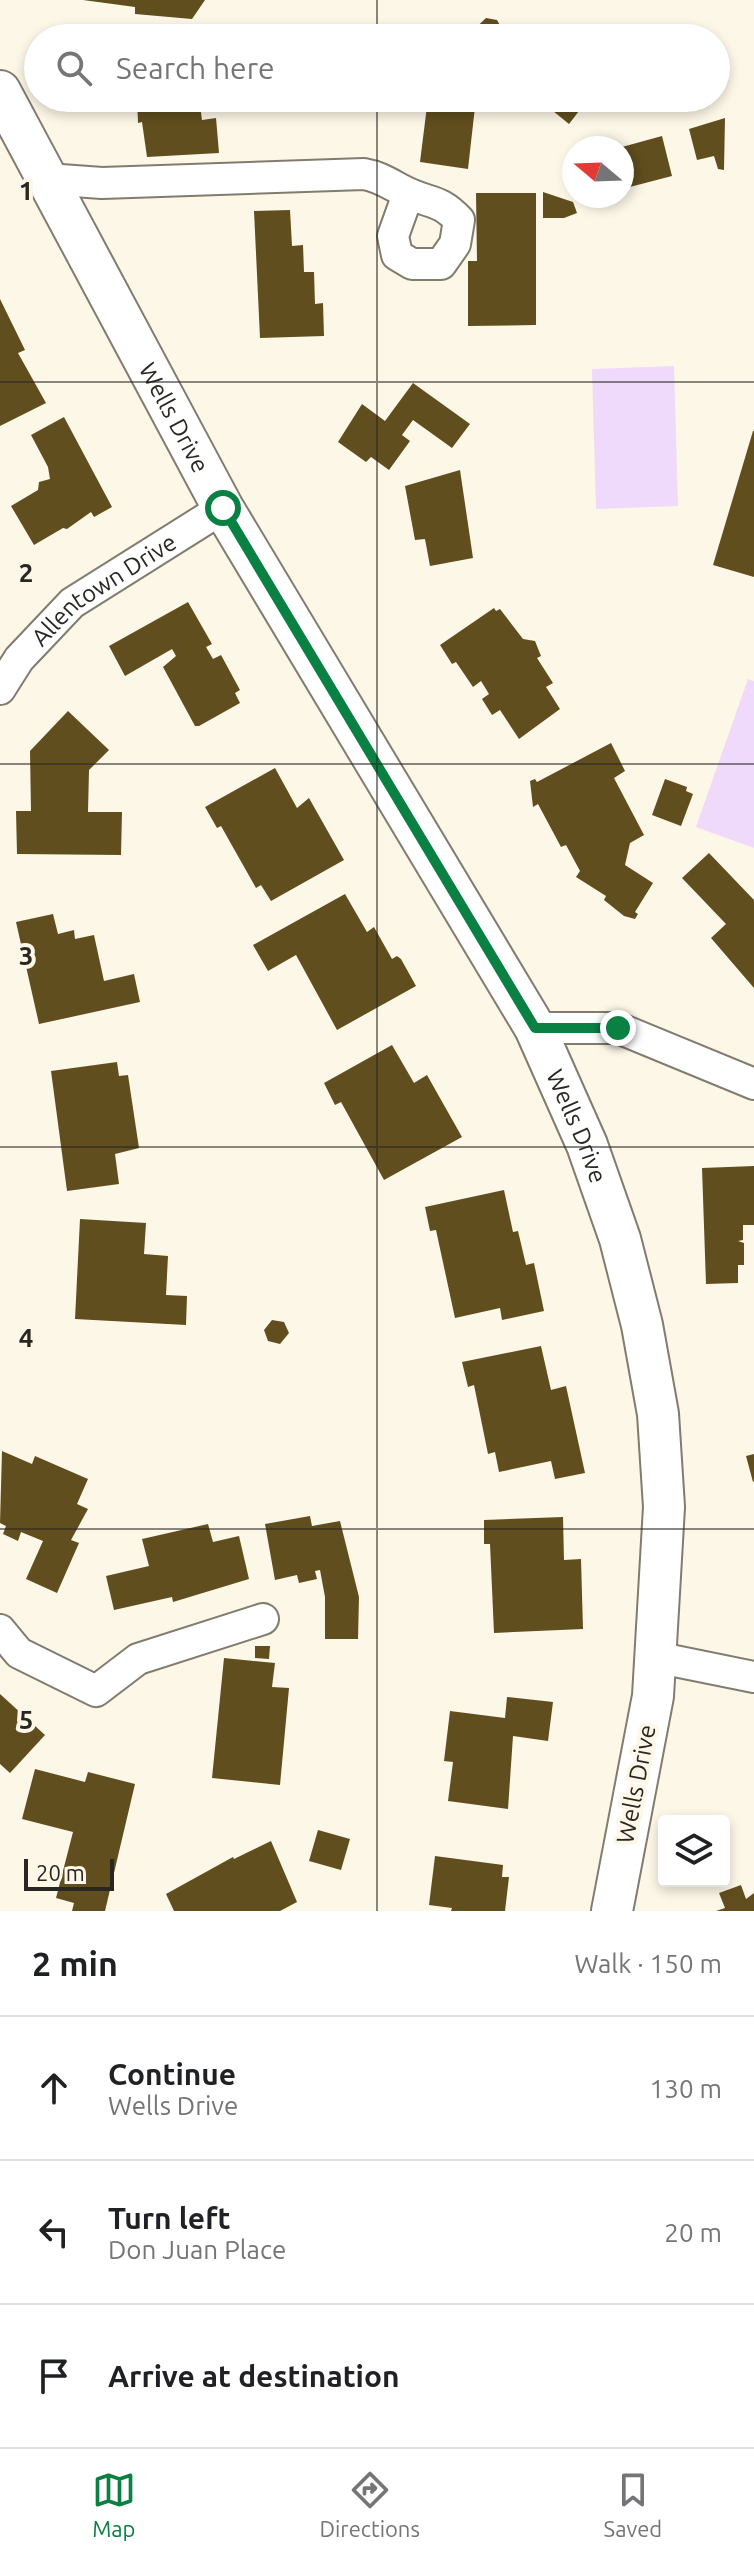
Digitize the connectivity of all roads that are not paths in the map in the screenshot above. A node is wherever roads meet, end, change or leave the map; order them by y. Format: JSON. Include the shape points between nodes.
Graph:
{"nodes":[{"id":1,"x":0,"y":91,"type":"edge"},
{"id":2,"x":47,"y":179,"type":"junction"},
{"id":3,"x":408,"y":194,"type":"dead end"},
{"id":4,"x":223,"y":508,"type":"junction"},
{"id":5,"x":0,"y":689,"type":"edge"},
{"id":6,"x":535,"y":1028,"type":"junction"},
{"id":7,"x":754,"y":1084,"type":"edge"},
{"id":8,"x":263,"y":1619,"type":"dead end"},
{"id":9,"x":0,"y":1630,"type":"edge"},
{"id":10,"x":655,"y":1657,"type":"junction"},
{"id":11,"x":754,"y":1677,"type":"edge"},
{"id":12,"x":612,"y":1911,"type":"edge"}],
"edges":[{"from":1,"to":2,"type":"main road","name":"Wells Drive"},
{"from":2,"to":3,"type":"street","via":[[102,183],[364,174]]},
{"from":2,"to":4,"type":"main road","name":"Wells Drive"},
{"from":4,"to":5,"type":"street","name":"Allentown Drive","via":[[72,603],[19,659]]},
{"from":4,"to":6,"type":"main road","name":"Wells Drive"},
{"from":6,"to":7,"type":"street","via":[[618,1028]]},
{"from":6,"to":10,"type":"main road","name":"Wells Drive","via":[[587,1145],[620,1239],[645,1340],[658,1414],[664,1507]]},
{"from":8,"to":9,"type":"street","via":[[138,1659],[96,1691],[19,1653]]},
{"from":10,"to":11,"type":"street"},
{"from":10,"to":12,"type":"main road","name":"Wells Drive","via":[[653,1696]]}]}
